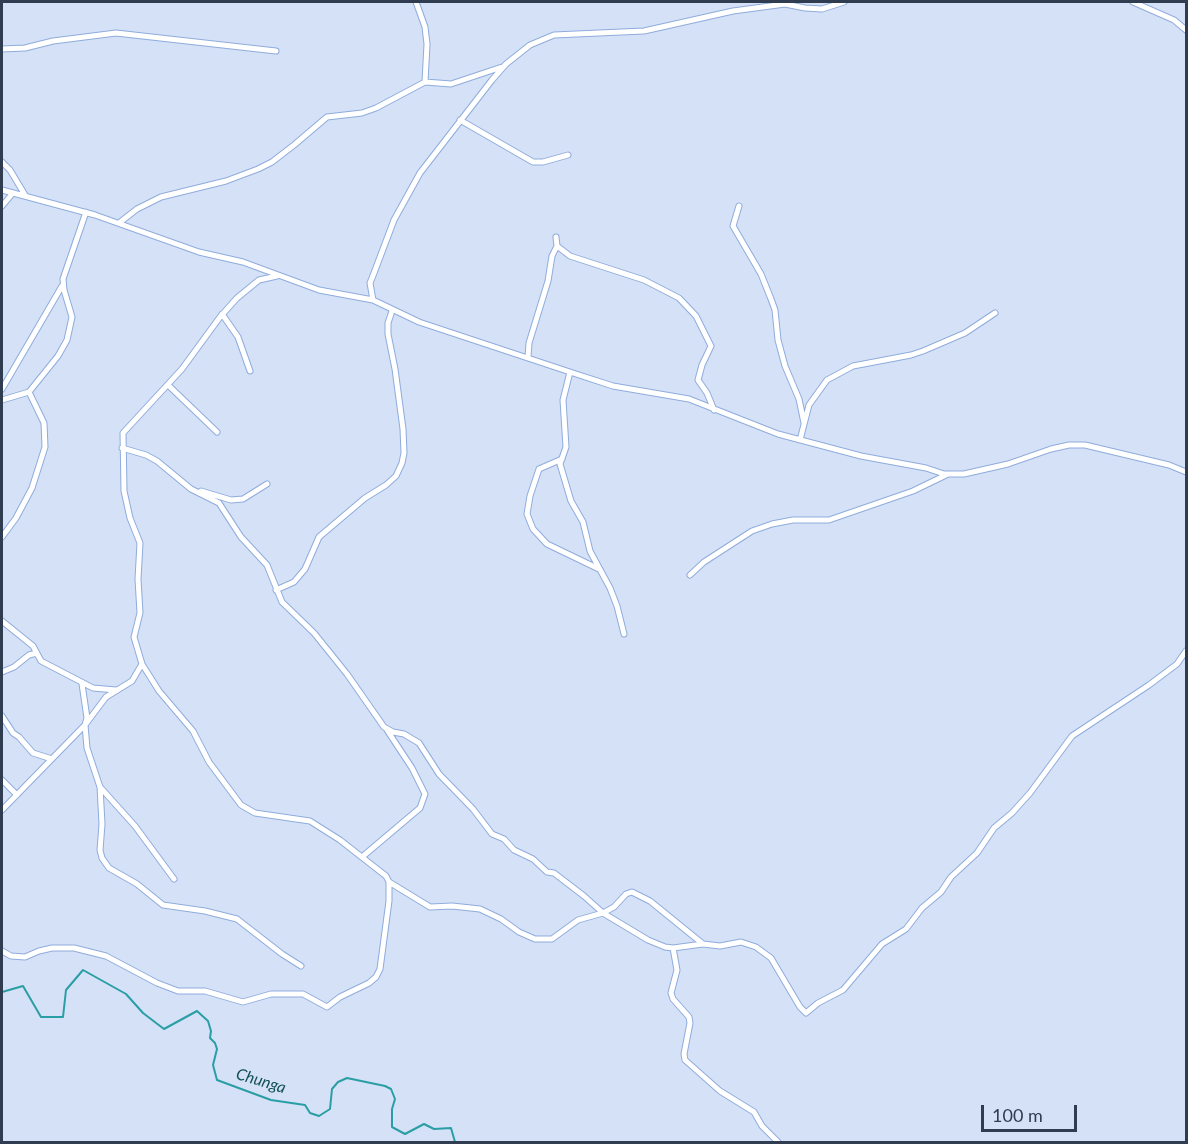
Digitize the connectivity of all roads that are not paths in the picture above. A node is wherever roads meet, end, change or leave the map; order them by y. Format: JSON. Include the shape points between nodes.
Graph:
{"nodes":[{"id":1,"x":416,"y":2,"type":"edge"},
{"id":2,"x":844,"y":2,"type":"edge"},
{"id":3,"x":1133,"y":2,"type":"edge"},
{"id":4,"x":1186,"y":30,"type":"edge"},
{"id":5,"x":2,"y":49,"type":"edge"},
{"id":6,"x":276,"y":51,"type":"dead end"},
{"id":7,"x":504,"y":67,"type":"junction"},
{"id":8,"x":425,"y":82,"type":"junction"},
{"id":9,"x":460,"y":120,"type":"junction"},
{"id":10,"x":567,"y":155,"type":"dead end"},
{"id":11,"x":2,"y":162,"type":"edge"},
{"id":12,"x":2,"y":190,"type":"edge"},
{"id":13,"x":13,"y":193,"type":"junction"},
{"id":14,"x":25,"y":195,"type":"junction"},
{"id":15,"x":2,"y":206,"type":"edge"},
{"id":16,"x":739,"y":206,"type":"dead end"},
{"id":17,"x":86,"y":213,"type":"junction"},
{"id":18,"x":119,"y":223,"type":"junction"},
{"id":19,"x":556,"y":237,"type":"dead end"},
{"id":20,"x":557,"y":246,"type":"junction"},
{"id":21,"x":278,"y":276,"type":"junction"},
{"id":22,"x":63,"y":284,"type":"junction"},
{"id":23,"x":374,"y":300,"type":"junction"},
{"id":24,"x":392,"y":311,"type":"junction"},
{"id":25,"x":995,"y":313,"type":"dead end"},
{"id":26,"x":222,"y":314,"type":"junction"},
{"id":27,"x":528,"y":357,"type":"junction"},
{"id":28,"x":250,"y":371,"type":"dead end"},
{"id":29,"x":570,"y":372,"type":"junction"},
{"id":30,"x":168,"y":385,"type":"junction"},
{"id":31,"x":2,"y":389,"type":"edge"},
{"id":32,"x":29,"y":392,"type":"junction"},
{"id":33,"x":2,"y":400,"type":"edge"},
{"id":34,"x":714,"y":410,"type":"junction"},
{"id":35,"x":804,"y":423,"type":"junction"},
{"id":36,"x":217,"y":432,"type":"dead end"},
{"id":37,"x":800,"y":440,"type":"junction"},
{"id":38,"x":122,"y":448,"type":"junction"},
{"id":39,"x":562,"y":459,"type":"junction"},
{"id":40,"x":1186,"y":472,"type":"edge"},
{"id":41,"x":949,"y":474,"type":"junction"},
{"id":42,"x":267,"y":484,"type":"dead end"},
{"id":43,"x":191,"y":489,"type":"junction"},
{"id":44,"x":2,"y":537,"type":"edge"},
{"id":45,"x":600,"y":570,"type":"junction"},
{"id":46,"x":690,"y":574,"type":"dead end"},
{"id":47,"x":276,"y":590,"type":"junction"},
{"id":48,"x":2,"y":621,"type":"edge"},
{"id":49,"x":624,"y":634,"type":"dead end"},
{"id":50,"x":1186,"y":651,"type":"edge"},
{"id":51,"x":37,"y":653,"type":"junction"},
{"id":52,"x":142,"y":664,"type":"junction"},
{"id":53,"x":2,"y":672,"type":"edge"},
{"id":54,"x":82,"y":684,"type":"junction"},
{"id":55,"x":117,"y":690,"type":"junction"},
{"id":56,"x":2,"y":716,"type":"edge"},
{"id":57,"x":85,"y":725,"type":"junction"},
{"id":58,"x":386,"y":729,"type":"junction"},
{"id":59,"x":52,"y":759,"type":"junction"},
{"id":60,"x":2,"y":780,"type":"edge"},
{"id":61,"x":100,"y":787,"type":"junction"},
{"id":62,"x":17,"y":795,"type":"junction"},
{"id":63,"x":2,"y":810,"type":"edge"},
{"id":64,"x":362,"y":857,"type":"junction"},
{"id":65,"x":174,"y":879,"type":"dead end"},
{"id":66,"x":389,"y":882,"type":"junction"},
{"id":67,"x":603,"y":913,"type":"junction"},
{"id":68,"x":704,"y":944,"type":"junction"},
{"id":69,"x":673,"y":948,"type":"junction"},
{"id":70,"x":2,"y":951,"type":"edge"},
{"id":71,"x":301,"y":966,"type":"dead end"},
{"id":72,"x":778,"y":1143,"type":"edge"}],
"edges":[{"from":1,"to":8,"type":"street","via":[[427,44]]},
{"from":2,"to":7,"type":"street","via":[[822,9],[784,4],[733,11],[644,31],[554,35],[530,45]]},
{"from":3,"to":4,"type":"street","via":[[1174,20]]},
{"from":5,"to":6,"type":"street","via":[[116,33]]},
{"from":7,"to":8,"type":"street","via":[[451,84]]},
{"from":7,"to":9,"type":"street"},
{"from":8,"to":18,"type":"street","via":[[376,108],[323,119],[258,169],[160,197]]},
{"from":9,"to":10,"type":"street","via":[[533,162]]},
{"from":9,"to":23,"type":"street","via":[[420,174],[394,220],[370,283]]},
{"from":11,"to":14,"type":"street"},
{"from":12,"to":13,"type":"street"},
{"from":13,"to":14,"type":"street"},
{"from":13,"to":15,"type":"street"},
{"from":14,"to":17,"type":"street"},
{"from":16,"to":35,"type":"street","via":[[733,226],[761,274],[775,310],[778,340]]},
{"from":17,"to":18,"type":"street"},
{"from":17,"to":22,"type":"street"},
{"from":18,"to":21,"type":"street"},
{"from":19,"to":20,"type":"street"},
{"from":20,"to":27,"type":"street"},
{"from":20,"to":34,"type":"street","via":[[570,256],[645,280],[679,298],[696,316],[711,346],[698,380]]},
{"from":21,"to":23,"type":"street","via":[[319,290]]},
{"from":21,"to":26,"type":"street","via":[[259,280]]},
{"from":22,"to":31,"type":"street"},
{"from":22,"to":32,"type":"street","via":[[72,317],[67,340]]},
{"from":23,"to":24,"type":"street"},
{"from":24,"to":27,"type":"street"},
{"from":24,"to":47,"type":"street","via":[[388,334],[403,429],[402,463],[396,476],[320,537],[305,569],[294,582]]},
{"from":25,"to":35,"type":"street","via":[[965,333],[923,351],[853,366],[827,380],[809,405]]},
{"from":26,"to":28,"type":"street","via":[[238,337]]},
{"from":26,"to":30,"type":"street"},
{"from":27,"to":29,"type":"street"},
{"from":29,"to":34,"type":"street","via":[[613,386],[689,399]]},
{"from":29,"to":39,"type":"street","via":[[563,400],[566,447]]},
{"from":30,"to":36,"type":"street"},
{"from":30,"to":38,"type":"street","via":[[123,433]]},
{"from":32,"to":33,"type":"street"},
{"from":32,"to":44,"type":"street","via":[[44,423],[45,447],[32,488]]},
{"from":34,"to":37,"type":"street"},
{"from":35,"to":37,"type":"street"},
{"from":37,"to":41,"type":"street"},
{"from":38,"to":43,"type":"street","via":[[157,461]]},
{"from":38,"to":52,"type":"street","via":[[129,518],[140,543],[140,613],[134,637]]},
{"from":39,"to":45,"type":"street","via":[[561,469],[571,501]]},
{"from":39,"to":45,"type":"street","via":[[539,469],[527,514],[533,529],[547,544]]},
{"from":40,"to":41,"type":"street","via":[[1106,448],[1069,445],[1008,464]]},
{"from":41,"to":46,"type":"street","via":[[830,520],[793,520],[752,531]]},
{"from":42,"to":43,"type":"street","via":[[243,499],[231,500]]},
{"from":43,"to":47,"type":"street","via":[[219,503],[241,537],[267,565]]},
{"from":45,"to":49,"type":"street","via":[[617,606]]},
{"from":47,"to":58,"type":"street","via":[[282,602],[315,633]]},
{"from":48,"to":51,"type":"street"},
{"from":50,"to":68,"type":"street","via":[[1177,664],[1149,685],[1072,736],[1012,813],[994,828],[977,853],[906,929],[882,944],[843,990],[806,1013],[771,958],[763,952],[741,942]]},
{"from":51,"to":53,"type":"street"},
{"from":51,"to":54,"type":"street","via":[[41,661]]},
{"from":52,"to":55,"type":"street","via":[[132,681]]},
{"from":52,"to":64,"type":"street","via":[[193,731],[209,762],[241,805],[255,813],[310,821]]},
{"from":54,"to":55,"type":"street"},
{"from":54,"to":57,"type":"street"},
{"from":55,"to":57,"type":"street","via":[[106,697]]},
{"from":56,"to":59,"type":"street","via":[[33,753]]},
{"from":57,"to":59,"type":"street"},
{"from":57,"to":61,"type":"street","via":[[89,756]]},
{"from":58,"to":64,"type":"street","via":[[425,794],[420,807]]},
{"from":58,"to":67,"type":"street","via":[[419,743],[439,774],[492,834],[554,873]]},
{"from":59,"to":62,"type":"street"},
{"from":60,"to":62,"type":"street"},
{"from":61,"to":65,"type":"street"},
{"from":61,"to":71,"type":"street","via":[[100,850],[109,868],[163,905],[237,919]]},
{"from":62,"to":63,"type":"street"},
{"from":64,"to":66,"type":"street"},
{"from":66,"to":67,"type":"street","via":[[430,906],[475,908],[535,939],[552,939],[578,920]]},
{"from":66,"to":70,"type":"street","via":[[380,969],[369,983],[340,996],[327,1007],[303,994],[271,994],[243,1002],[205,991],[178,991],[106,956],[74,948],[52,948],[25,957]]},
{"from":67,"to":68,"type":"street","via":[[632,892],[650,901]]},
{"from":67,"to":69,"type":"street","via":[[648,940]]},
{"from":68,"to":69,"type":"street"},
{"from":69,"to":72,"type":"street","via":[[677,970],[671,993],[690,1023],[685,1060],[720,1091],[754,1112]]}]}
